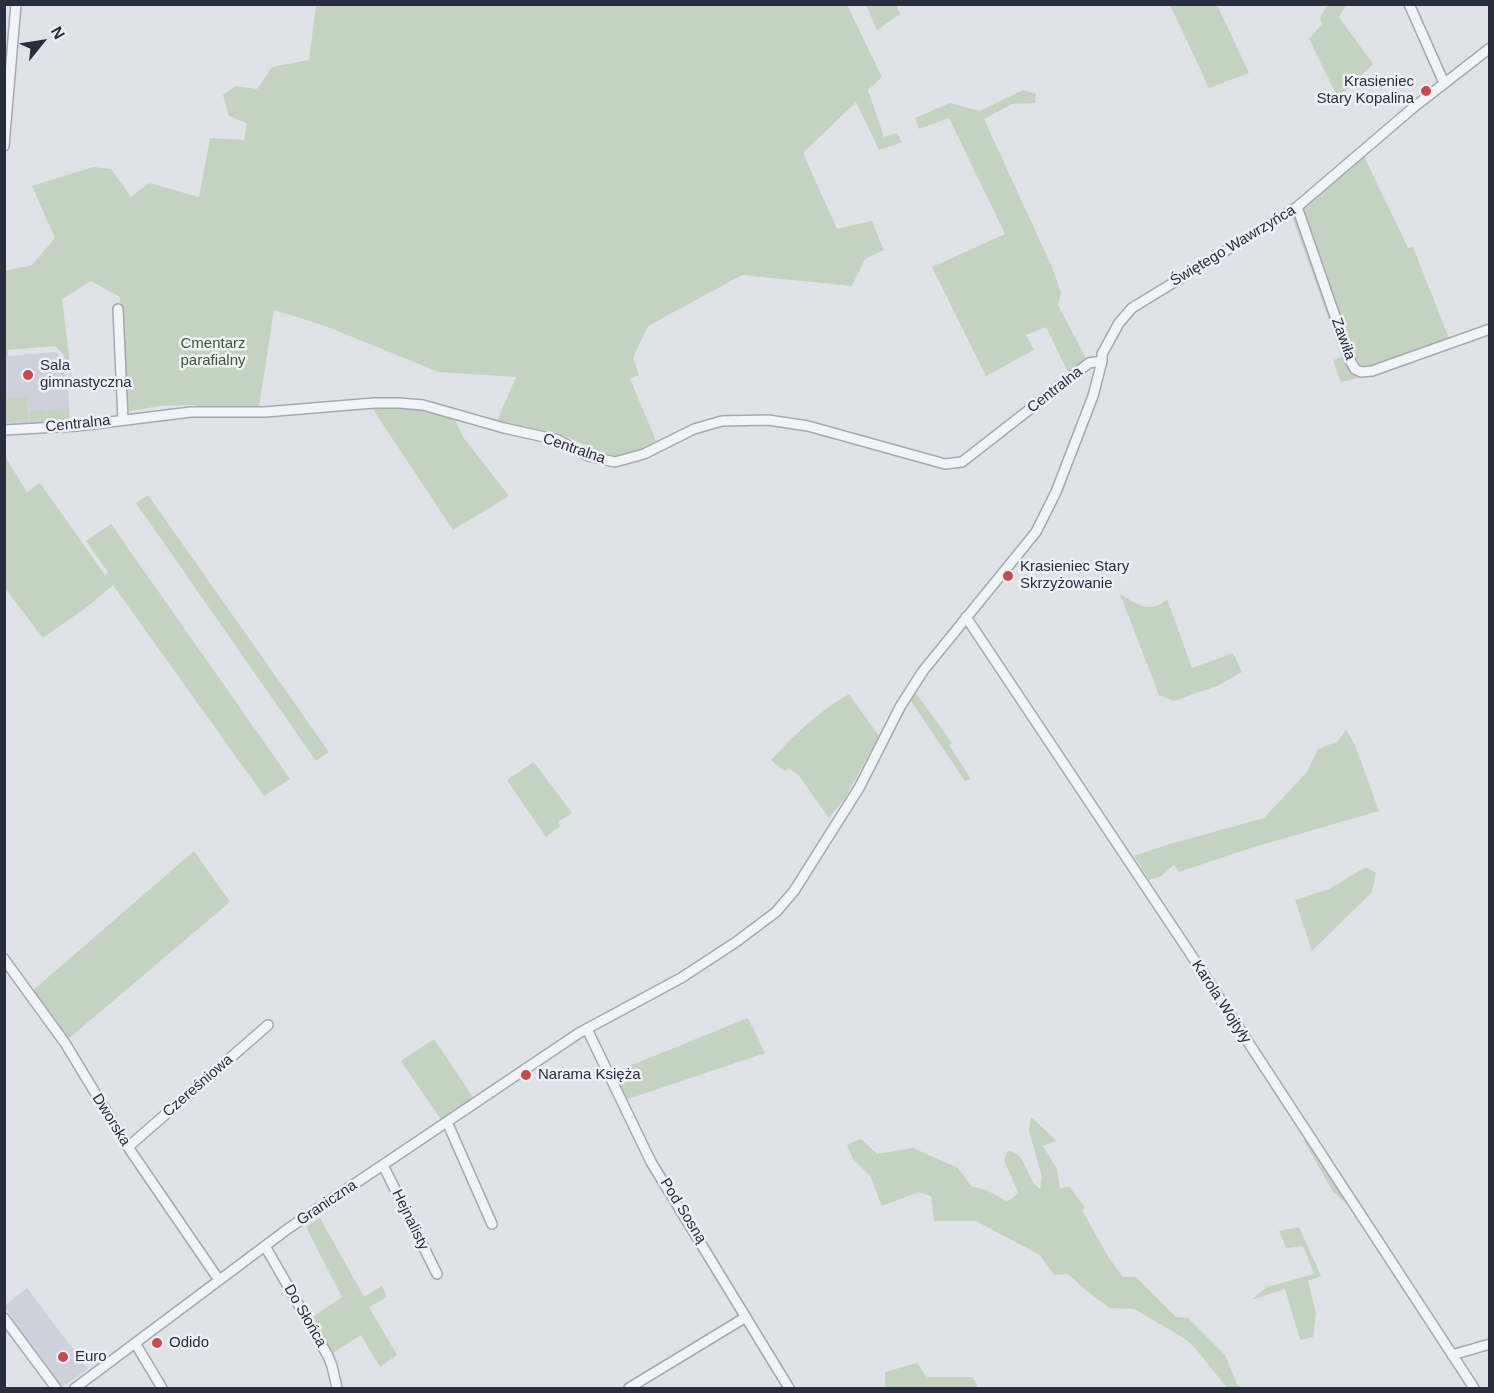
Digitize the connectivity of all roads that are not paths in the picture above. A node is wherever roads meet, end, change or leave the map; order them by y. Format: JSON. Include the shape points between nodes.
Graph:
{"nodes":[{"id":1,"x":16,"y":4,"type":"edge"},
{"id":2,"x":1409,"y":4,"type":"edge"},
{"id":3,"x":1490,"y":48,"type":"edge"},
{"id":4,"x":1444,"y":83,"type":"junction"},
{"id":5,"x":4,"y":146,"type":"edge"},
{"id":6,"x":1297,"y":207,"type":"junction"},
{"id":7,"x":118,"y":309,"type":"dead end"},
{"id":8,"x":1490,"y":329,"type":"edge"},
{"id":9,"x":1102,"y":361,"type":"junction"},
{"id":10,"x":123,"y":420,"type":"junction"},
{"id":11,"x":4,"y":430,"type":"edge"},
{"id":12,"x":966,"y":617,"type":"junction"},
{"id":13,"x":4,"y":959,"type":"edge"},
{"id":14,"x":268,"y":1024,"type":"dead end"},
{"id":15,"x":586,"y":1029,"type":"junction"},
{"id":16,"x":447,"y":1122,"type":"junction"},
{"id":17,"x":128,"y":1147,"type":"junction"},
{"id":18,"x":383,"y":1165,"type":"junction"},
{"id":19,"x":492,"y":1224,"type":"dead end"},
{"id":20,"x":265,"y":1246,"type":"junction"},
{"id":21,"x":437,"y":1274,"type":"dead end"},
{"id":22,"x":219,"y":1280,"type":"junction"},
{"id":23,"x":746,"y":1317,"type":"junction"},
{"id":24,"x":4,"y":1318,"type":"edge"},
{"id":25,"x":135,"y":1343,"type":"junction"},
{"id":26,"x":1490,"y":1344,"type":"edge"},
{"id":27,"x":1452,"y":1355,"type":"junction"},
{"id":28,"x":56,"y":1389,"type":"edge"},
{"id":29,"x":75,"y":1389,"type":"edge"},
{"id":30,"x":162,"y":1389,"type":"edge"},
{"id":31,"x":337,"y":1389,"type":"edge"},
{"id":32,"x":629,"y":1389,"type":"edge"},
{"id":33,"x":789,"y":1389,"type":"edge"},
{"id":34,"x":1474,"y":1389,"type":"edge"}],
"edges":[{"from":1,"to":5,"type":"street"},
{"from":2,"to":4,"type":"street"},
{"from":3,"to":4,"type":"street","name":"Świętego Wawrzyńca"},
{"from":4,"to":6,"type":"street","name":"Świętego Wawrzyńca"},
{"from":6,"to":8,"type":"street","name":"Zawiła","via":[[1355,369],[1372,372]]},
{"from":6,"to":9,"type":"street","name":"Świętego Wawrzyńca","via":[[1132,308],[1119,323]]},
{"from":7,"to":10,"type":"street"},
{"from":9,"to":10,"type":"street","name":"Centralna","via":[[1089,363],[962,462],[945,464],[808,426],[768,420],[722,421],[615,462],[588,456],[558,440],[423,405],[374,403],[265,412],[191,412]]},
{"from":9,"to":12,"type":"street","name":"Graniczna","via":[[1093,396],[1056,492],[1036,532]]},
{"from":10,"to":11,"type":"street","name":"Centralna"},
{"from":12,"to":15,"type":"street","name":"Graniczna","via":[[923,671],[859,788],[794,891],[776,912],[681,978]]},
{"from":12,"to":27,"type":"street","name":"Karola Wojtyły"},
{"from":13,"to":17,"type":"street","name":"Dworska","via":[[64,1043]]},
{"from":14,"to":17,"type":"street","name":"Czereśniowa"},
{"from":15,"to":16,"type":"street","name":"Graniczna"},
{"from":15,"to":23,"type":"street","name":"Pod Sosną","via":[[651,1162]]},
{"from":16,"to":18,"type":"street","name":"Graniczna"},
{"from":16,"to":19,"type":"street"},
{"from":17,"to":22,"type":"street","name":"Dworska"},
{"from":18,"to":20,"type":"street","name":"Graniczna"},
{"from":18,"to":21,"type":"street","name":"Hejnalisty"},
{"from":20,"to":22,"type":"street","name":"Graniczna"},
{"from":20,"to":31,"type":"street","name":"Do Słońca","via":[[328,1356]]},
{"from":22,"to":25,"type":"street","name":"Graniczna"},
{"from":23,"to":32,"type":"street"},
{"from":23,"to":33,"type":"street","name":"Pod Sosną"},
{"from":24,"to":28,"type":"street"},
{"from":25,"to":29,"type":"street","name":"Graniczna"},
{"from":25,"to":30,"type":"street"},
{"from":26,"to":27,"type":"street"},
{"from":27,"to":34,"type":"street","name":"Karola Wojtyły"}]}
